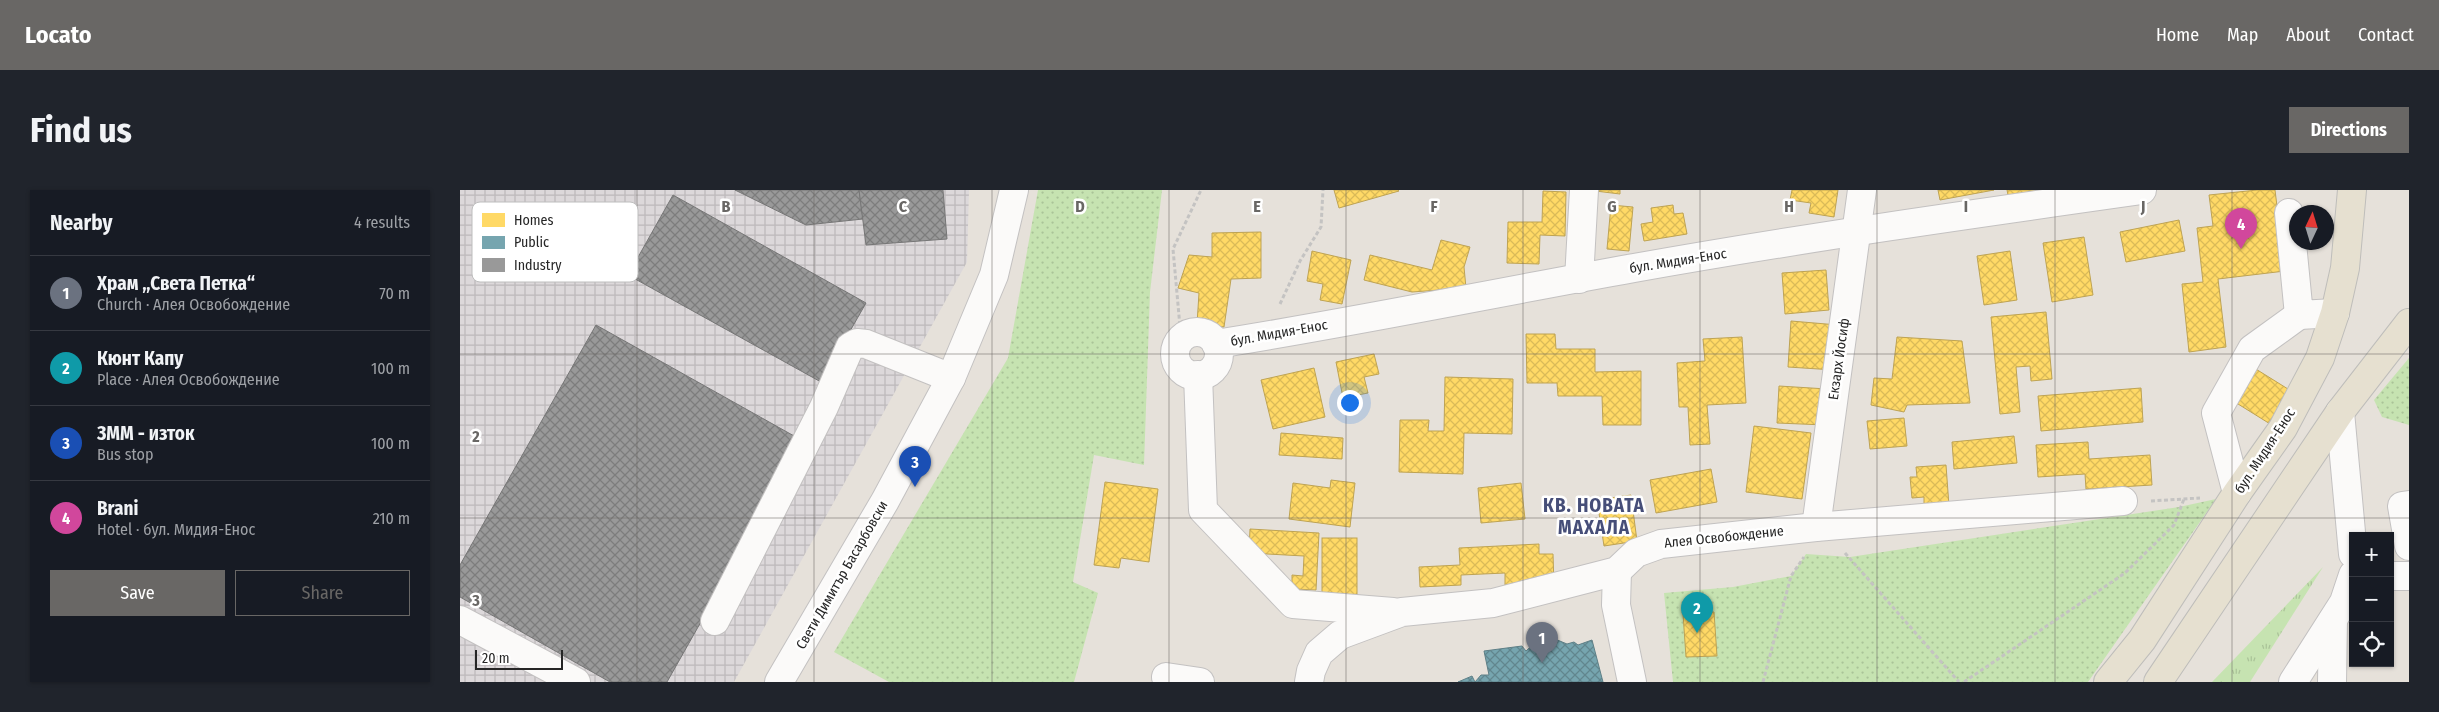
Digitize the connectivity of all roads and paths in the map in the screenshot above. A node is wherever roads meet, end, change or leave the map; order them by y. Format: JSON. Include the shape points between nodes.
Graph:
{"nodes":[{"id":1,"x":1014,"y":190,"type":"edge"},
{"id":2,"x":1201,"y":190,"type":"edge"},
{"id":3,"x":1323,"y":190,"type":"edge"},
{"id":4,"x":1584,"y":190,"type":"edge"},
{"id":5,"x":1862,"y":190,"type":"edge"},
{"id":6,"x":2142,"y":190,"type":"edge"},
{"id":7,"x":2352,"y":190,"type":"edge"},
{"id":8,"x":1857,"y":231,"type":"junction"},
{"id":9,"x":2293,"y":250,"type":"edge"},
{"id":10,"x":1579,"y":279,"type":"junction"},
{"id":11,"x":2334,"y":313,"type":"junction"},
{"id":12,"x":2299,"y":315,"type":"junction"},
{"id":13,"x":2409,"y":323,"type":"edge"},
{"id":14,"x":1285,"y":333,"type":"junction"},
{"id":15,"x":1182,"y":338,"type":"junction"},
{"id":16,"x":1216,"y":344,"type":"junction"},
{"id":17,"x":1198,"y":375,"type":"junction"},
{"id":18,"x":951,"y":378,"type":"junction"},
{"id":19,"x":2340,"y":412,"type":"junction"},
{"id":20,"x":2237,"y":493,"type":"junction"},
{"id":21,"x":2184,"y":499,"type":"junction"},
{"id":22,"x":2123,"y":501,"type":"joint"},
{"id":23,"x":2409,"y":505,"type":"edge"},
{"id":24,"x":1816,"y":528,"type":"junction"},
{"id":25,"x":2351,"y":532,"type":"edge"},
{"id":26,"x":2409,"y":546,"type":"edge"},
{"id":27,"x":1616,"y":571,"type":"junction"},
{"id":28,"x":2394,"y":576,"type":"edge"},
{"id":29,"x":2409,"y":576,"type":"edge"},
{"id":30,"x":2352,"y":577,"type":"edge"},
{"id":31,"x":1402,"y":612,"type":"junction"},
{"id":32,"x":460,"y":620,"type":"edge"},
{"id":33,"x":2333,"y":620,"type":"junction"},
{"id":34,"x":715,"y":622,"type":"dead end"},
{"id":35,"x":1166,"y":677,"type":"dead end"},
{"id":36,"x":576,"y":682,"type":"edge"},
{"id":37,"x":780,"y":682,"type":"edge"},
{"id":38,"x":1200,"y":682,"type":"edge"},
{"id":39,"x":1309,"y":682,"type":"edge"},
{"id":40,"x":1632,"y":682,"type":"edge"},
{"id":41,"x":1763,"y":682,"type":"edge"},
{"id":42,"x":1959,"y":682,"type":"edge"},
{"id":43,"x":1964,"y":682,"type":"edge"},
{"id":44,"x":2108,"y":682,"type":"edge"},
{"id":45,"x":2158,"y":682,"type":"edge"},
{"id":46,"x":2293,"y":682,"type":"edge"},
{"id":47,"x":2332,"y":682,"type":"edge"}],
"edges":[{"from":1,"to":18,"type":"street","name":"Свети Димитър Басарбовски","via":[[994,275]]},
{"from":2,"to":15,"type":"path","via":[[1173,250]]},
{"from":3,"to":14,"type":"path","via":[[1321,227],[1300,261],[1278,309]]},
{"from":4,"to":10,"type":"street"},
{"from":5,"to":8,"type":"street","name":"Екзарх Йосиф"},
{"from":6,"to":8,"type":"street","name":"бул. Мидия-Енос"},
{"from":7,"to":11,"type":"main road","name":"бул. Мидия-Енос","via":[[2345,268]]},
{"from":8,"to":10,"type":"street","name":"бул. Мидия-Енос"},
{"from":8,"to":24,"type":"street","name":"Екзарх Йосиф"},
{"from":9,"to":12,"type":"street"},
{"from":10,"to":14,"type":"street","name":"бул. Мидия-Енос"},
{"from":11,"to":12,"type":"street"},
{"from":11,"to":20,"type":"main road","name":"бул. Мидия-Енос","via":[[2320,358],[2283,428]]},
{"from":12,"to":20,"type":"street","via":[[2252,349],[2216,413]]},
{"from":13,"to":19,"type":"main road"},
{"from":14,"to":16,"type":"street","name":"бул. Мидия-Енос"},
{"from":15,"to":16,"type":"street","via":[[1198,332],[1211,337]]},
{"from":15,"to":17,"type":"street","via":[[1176,348],[1177,363],[1185,372]]},
{"from":16,"to":17,"type":"street","via":[[1218,360],[1212,369]]},
{"from":17,"to":31,"type":"street","via":[[1203,510],[1293,604]]},
{"from":18,"to":34,"type":"street","via":[[866,344],[857,343],[850,347],[824,407]]},
{"from":18,"to":37,"type":"street","name":"Свети Димитър Басарбовски","via":[[885,501]]},
{"from":19,"to":25,"type":"street"},
{"from":19,"to":45,"type":"main road"},
{"from":20,"to":21,"type":"path"},
{"from":20,"to":44,"type":"main road","name":"бул. Мидия-Енос","via":[[2142,640]]},
{"from":21,"to":22,"type":"path"},
{"from":21,"to":43,"type":"path","via":[[2174,525],[2124,573]]},
{"from":22,"to":24,"type":"street","name":"Алея Освобождение"},
{"from":23,"to":26,"type":"street","via":[[2402,506]]},
{"from":24,"to":27,"type":"street","name":"Алея Освобождение","via":[[1660,544],[1636,553]]},
{"from":24,"to":41,"type":"path","via":[[1806,554],[1791,576]]},
{"from":24,"to":42,"type":"path","via":[[1850,557]]},
{"from":27,"to":31,"type":"street","name":"Алея Освобождение","via":[[1493,603]]},
{"from":27,"to":40,"type":"street","via":[[1616,605]]},
{"from":28,"to":29,"type":"street"},
{"from":30,"to":33,"type":"street","via":[[2344,602]]},
{"from":31,"to":39,"type":"street","name":"Алея Освобождение","via":[[1340,635],[1319,652]]},
{"from":32,"to":36,"type":"street"},
{"from":33,"to":46,"type":"street"},
{"from":33,"to":47,"type":"street"},
{"from":35,"to":38,"type":"street"}]}
